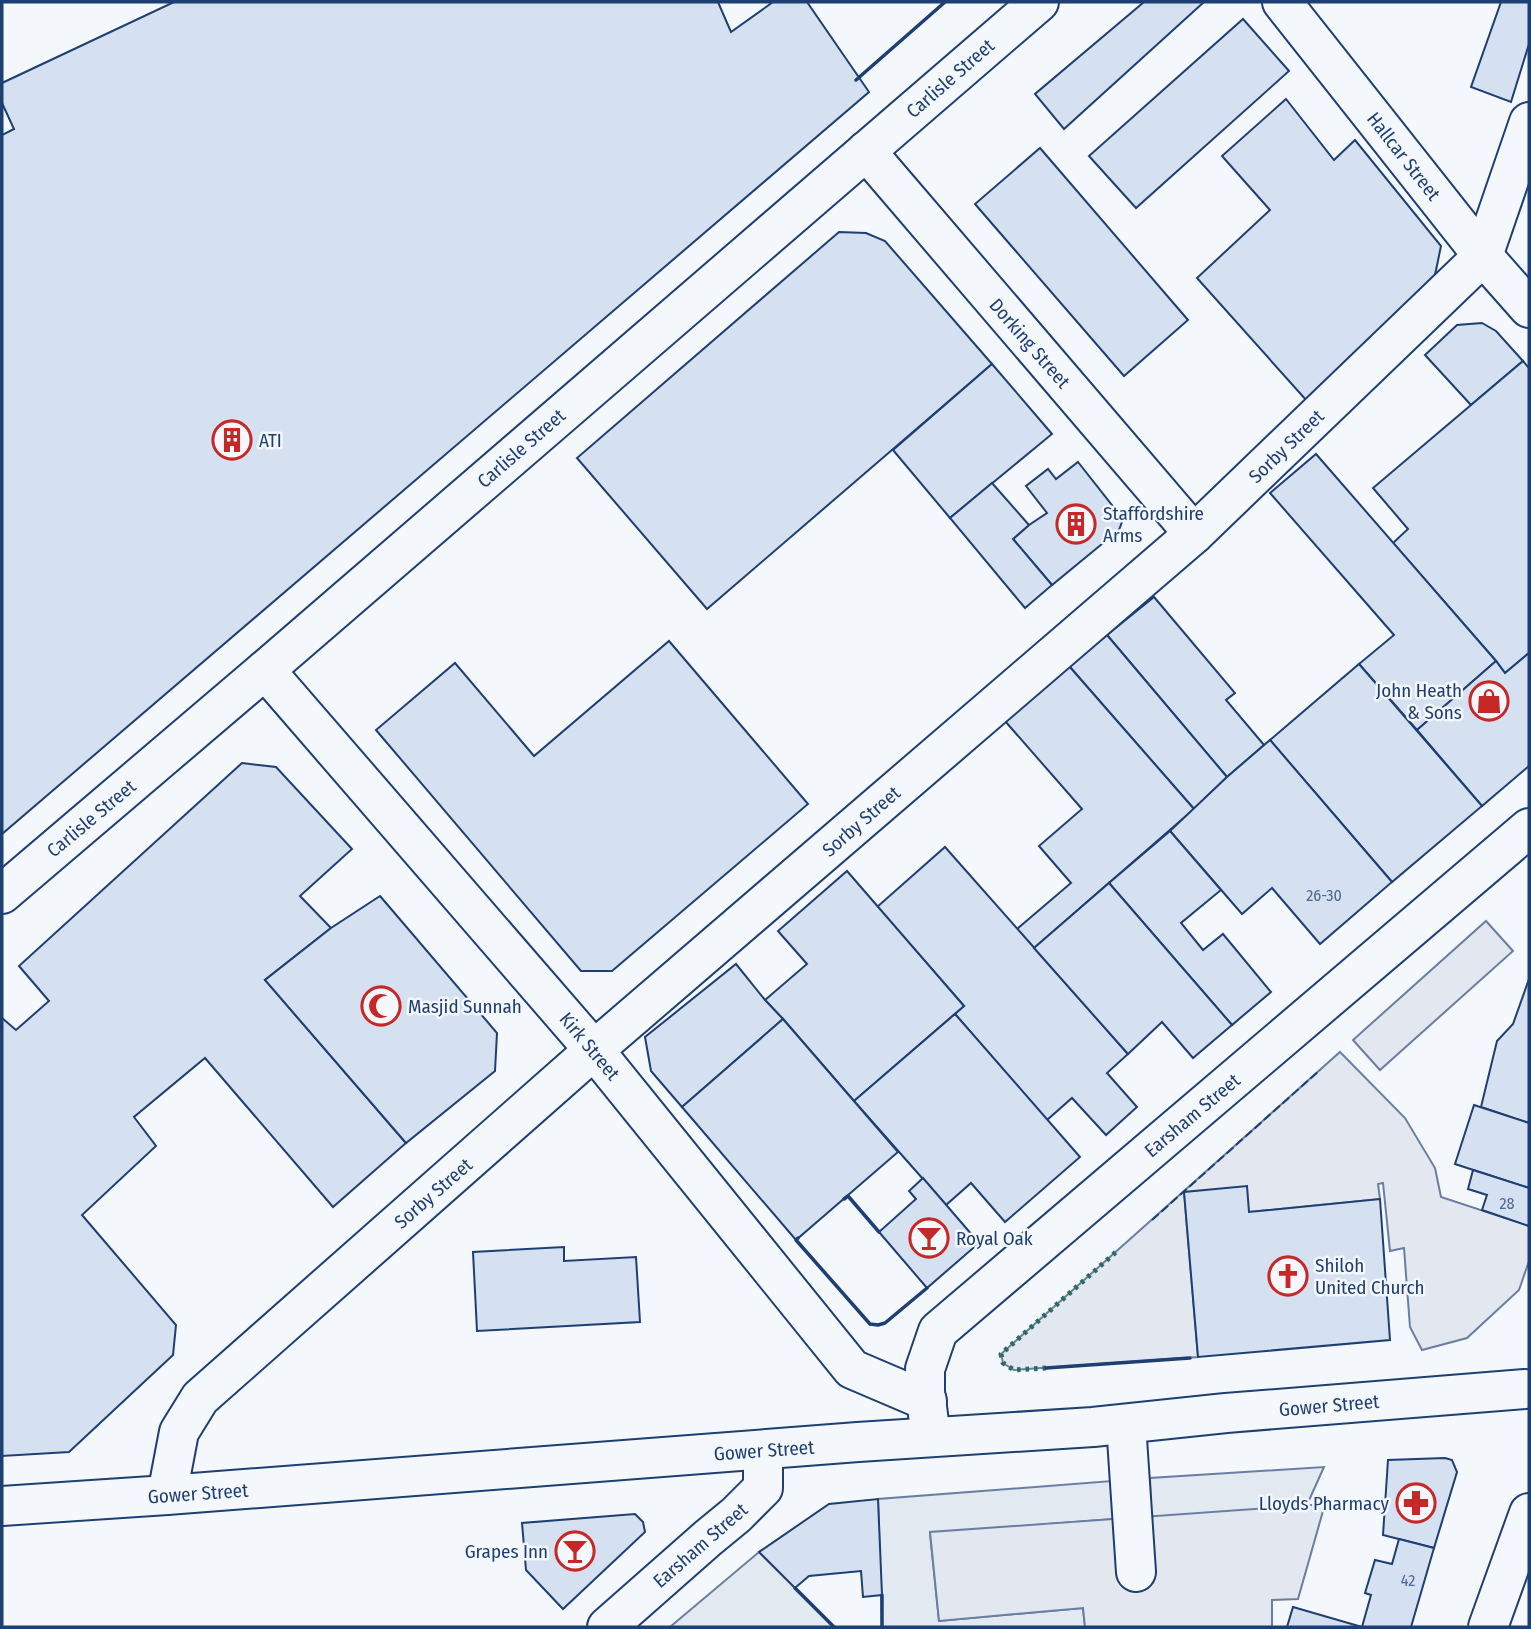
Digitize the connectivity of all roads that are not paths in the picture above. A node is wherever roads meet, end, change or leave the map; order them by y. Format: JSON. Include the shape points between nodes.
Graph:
{"nodes":[{"id":1,"x":1040,"y":2,"type":"edge"},
{"id":2,"x":1282,"y":2,"type":"edge"},
{"id":3,"x":1529,"y":122,"type":"edge"},
{"id":4,"x":866,"y":151,"type":"junction"},
{"id":5,"x":1483,"y":256,"type":"junction"},
{"id":6,"x":1529,"y":308,"type":"edge"},
{"id":7,"x":1194,"y":534,"type":"junction"},
{"id":8,"x":265,"y":670,"type":"junction"},
{"id":9,"x":1529,"y":828,"type":"edge"},
{"id":10,"x":2,"y":894,"type":"edge"},
{"id":11,"x":594,"y":1050,"type":"junction"},
{"id":12,"x":1528,"y":1391,"type":"edge"},
{"id":13,"x":929,"y":1420,"type":"junction"},
{"id":14,"x":1126,"y":1424,"type":"junction"},
{"id":15,"x":763,"y":1450,"type":"junction"},
{"id":16,"x":167,"y":1496,"type":"junction"},
{"id":17,"x":2,"y":1506,"type":"edge"},
{"id":18,"x":1529,"y":1513,"type":"edge"},
{"id":19,"x":1136,"y":1572,"type":"dead end"},
{"id":20,"x":607,"y":1627,"type":"edge"},
{"id":21,"x":1488,"y":1627,"type":"edge"}],
"edges":[{"from":1,"to":4,"type":"street","name":"Carlisle Street"},
{"from":2,"to":5,"type":"street","name":"Hallcar Street"},
{"from":3,"to":5,"type":"street","name":"Sorby Street"},
{"from":4,"to":7,"type":"street","name":"Dorking Street"},
{"from":4,"to":8,"type":"street","name":"Carlisle Street"},
{"from":5,"to":6,"type":"street","name":"Hallcar Street"},
{"from":5,"to":7,"type":"street","name":"Sorby Street"},
{"from":7,"to":11,"type":"street","name":"Sorby Street"},
{"from":8,"to":10,"type":"street","name":"Carlisle Street"},
{"from":8,"to":11,"type":"street","name":"Kirk Street"},
{"from":9,"to":13,"type":"street","name":"Earsham Street","via":[[938,1331],[925,1369]]},
{"from":11,"to":13,"type":"street","name":"Kirk Street","via":[[852,1369]]},
{"from":11,"to":16,"type":"street","name":"Sorby Street","via":[[200,1398],[179,1433]]},
{"from":12,"to":14,"type":"street","name":"Gower Street"},
{"from":13,"to":14,"type":"street","name":"Gower Street"},
{"from":13,"to":15,"type":"street","name":"Gower Street"},
{"from":14,"to":19,"type":"street"},
{"from":15,"to":16,"type":"street","name":"Gower Street"},
{"from":15,"to":20,"type":"street","name":"Earsham Street","via":[[764,1488]]},
{"from":16,"to":17,"type":"street","name":"Gower Street"},
{"from":18,"to":21,"type":"street"}]}
